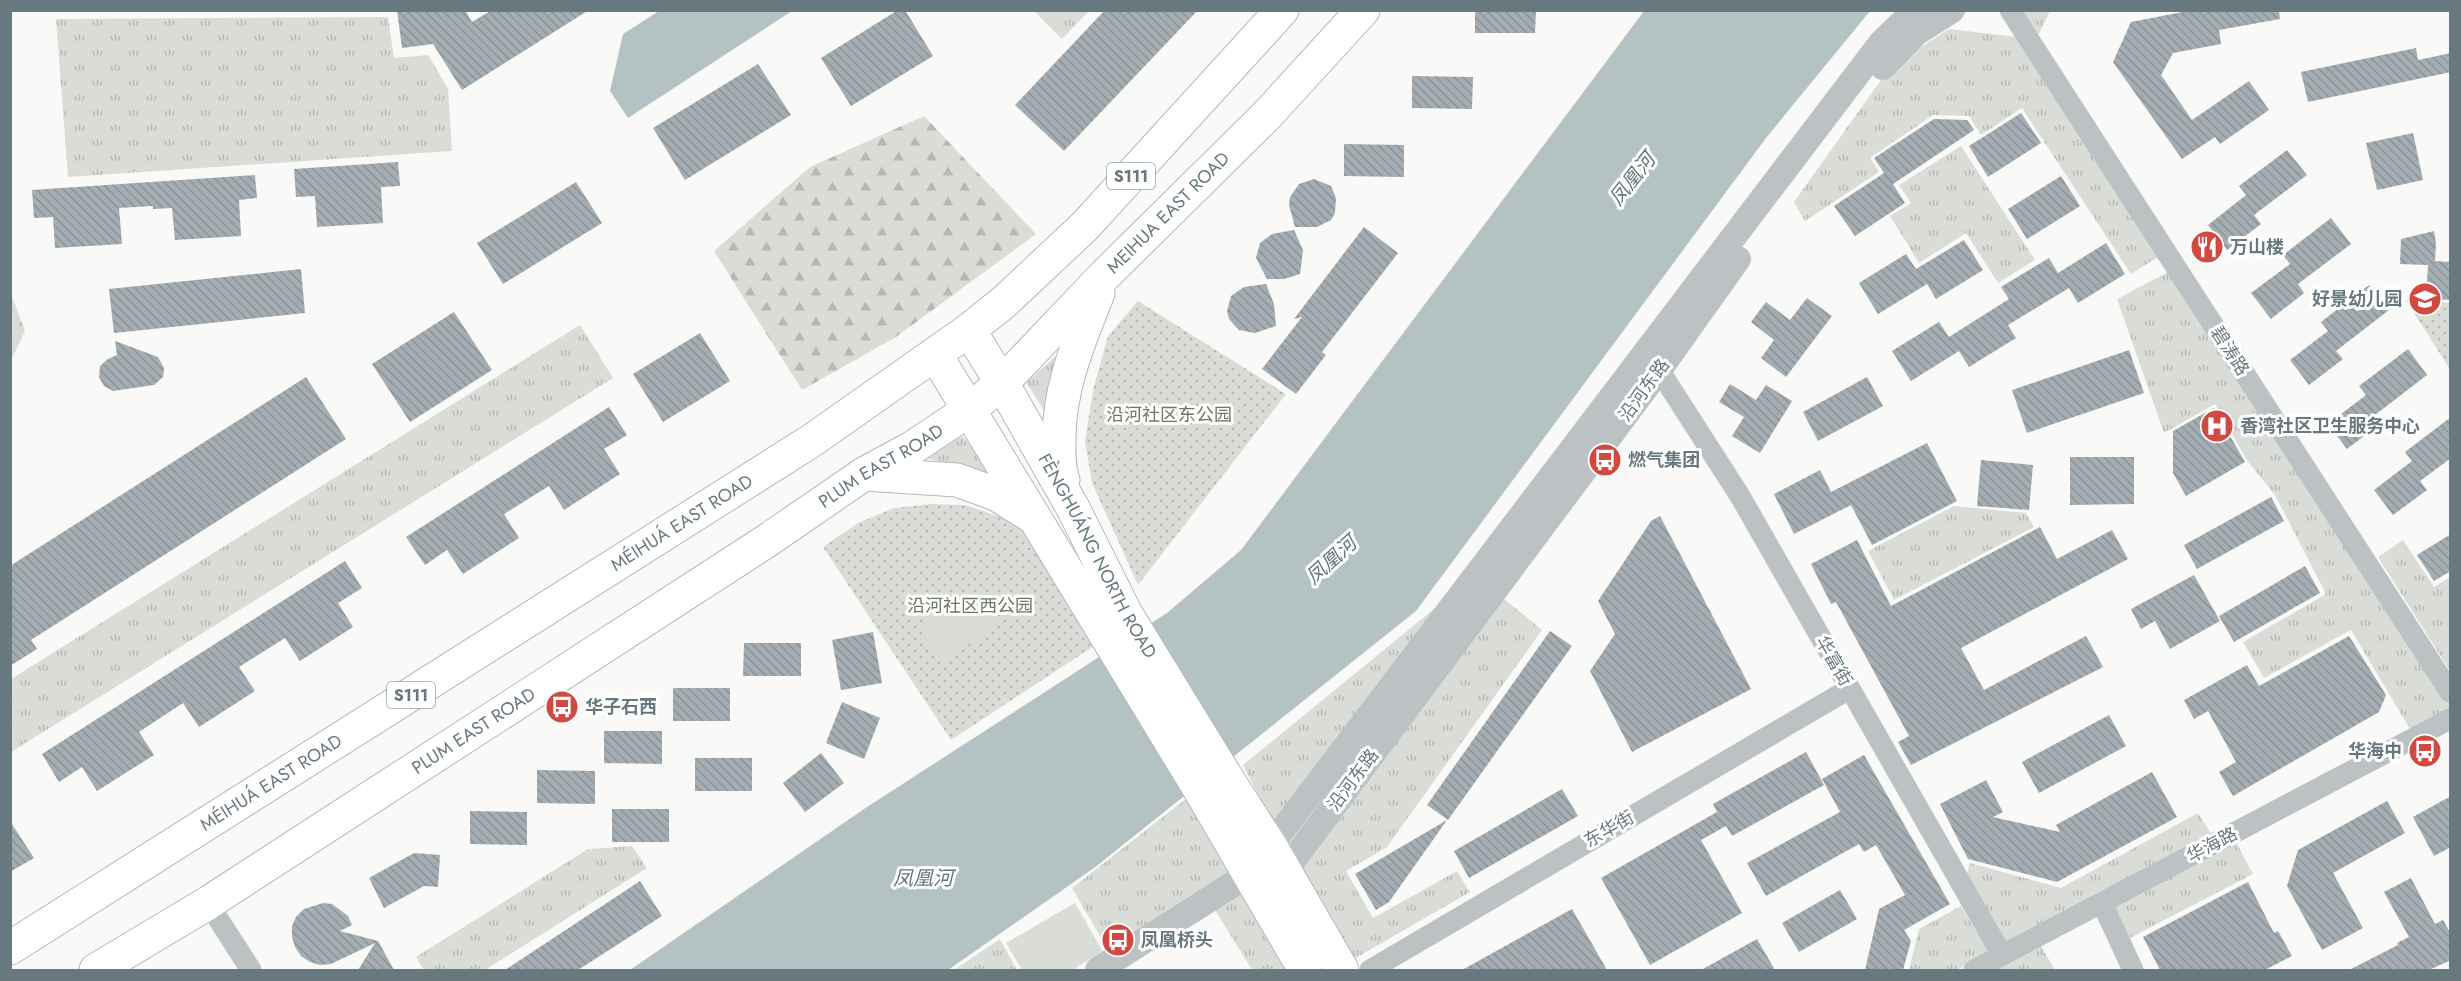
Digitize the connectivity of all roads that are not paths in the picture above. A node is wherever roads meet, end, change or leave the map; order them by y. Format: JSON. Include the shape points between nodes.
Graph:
{"nodes":[{"id":1,"x":1282,"y":10,"type":"edge"},
{"id":2,"x":1363,"y":10,"type":"edge"},
{"id":3,"x":1914,"y":10,"type":"edge"},
{"id":4,"x":1952,"y":10,"type":"edge"},
{"id":5,"x":2010,"y":10,"type":"edge"},
{"id":6,"x":1104,"y":276,"type":"junction"},
{"id":7,"x":969,"y":330,"type":"junction"},
{"id":8,"x":935,"y":354,"type":"junction"},
{"id":9,"x":1659,"y":370,"type":"junction"},
{"id":10,"x":1002,"y":383,"type":"junction"},
{"id":11,"x":969,"y":410,"type":"junction"},
{"id":12,"x":864,"y":474,"type":"junction"},
{"id":13,"x":1074,"y":510,"type":"junction"},
{"id":14,"x":1037,"y":519,"type":"junction"},
{"id":15,"x":1120,"y":633,"type":"junction"},
{"id":16,"x":1850,"y":689,"type":"junction"},
{"id":17,"x":2451,"y":692,"type":"edge"},
{"id":18,"x":2451,"y":719,"type":"edge"},
{"id":19,"x":1215,"y":788,"type":"junction"},
{"id":20,"x":1278,"y":859,"type":"junction"},
{"id":21,"x":1249,"y":874,"type":"junction"},
{"id":22,"x":208,"y":903,"type":"junction"},
{"id":23,"x":2102,"y":903,"type":"junction"},
{"id":24,"x":10,"y":948,"type":"edge"},
{"id":25,"x":2002,"y":956,"type":"junction"},
{"id":26,"x":96,"y":970,"type":"edge"},
{"id":27,"x":251,"y":970,"type":"edge"},
{"id":28,"x":1098,"y":970,"type":"edge"},
{"id":29,"x":1305,"y":970,"type":"edge"},
{"id":30,"x":1342,"y":970,"type":"edge"},
{"id":31,"x":1370,"y":970,"type":"edge"},
{"id":32,"x":1974,"y":970,"type":"edge"},
{"id":33,"x":2133,"y":970,"type":"edge"}],
"edges":[{"from":1,"to":7,"type":"main road","name":"MÉIHUÁ EAST ROAD","number":"S111","via":[[1085,226]]},
{"from":2,"to":6,"type":"main road","name":"MEIHUA EAST ROAD","number":"S111","via":[[1268,114]]},
{"from":3,"to":20,"type":"street","name":"沿河东路","via":[[1881,43]]},
{"from":4,"to":9,"type":"street","name":"沿河东路","via":[[1916,33],[1886,63],[1782,197]]},
{"from":5,"to":17,"type":"street","name":"碧涛路"},
{"from":6,"to":10,"type":"main road","name":"MEIHUA EAST ROAD","number":"S111"},
{"from":6,"to":13,"type":"main road","via":[[1071,361],[1059,415],[1059,467]]},
{"from":7,"to":8,"type":"main road","name":"MÉIHUÁ EAST ROAD","number":"S111"},
{"from":7,"to":10,"type":"main road","name":"FÈNGHUÁNG NORTH ROAD"},
{"from":8,"to":11,"type":"main road","name":"FÈNGHUÁNG NORTH ROAD"},
{"from":8,"to":24,"type":"main road","name":"MÉIHUÁ EAST ROAD","number":"S111","via":[[811,441]]},
{"from":9,"to":16,"type":"street","name":"华富街","via":[[1740,496]]},
{"from":9,"to":20,"type":"street","name":"沿河东路"},
{"from":10,"to":11,"type":"main road","name":"MEIHUA EAST ROAD","number":"S111"},
{"from":10,"to":13,"type":"main road","name":"FÈNGHUÁNG NORTH ROAD"},
{"from":11,"to":12,"type":"main road","name":"PLUM EAST ROAD","number":"S111"},
{"from":11,"to":14,"type":"main road","name":"FÈNGHUÁNG NORTH ROAD"},
{"from":12,"to":14,"type":"main road","via":[[957,480],[996,494]]},
{"from":12,"to":22,"type":"main road","name":"PLUM EAST ROAD","number":"S111"},
{"from":13,"to":15,"type":"main road","name":"FÈNGHUÁNG NORTH ROAD"},
{"from":14,"to":15,"type":"main road","name":"FÈNGHUÁNG NORTH ROAD"},
{"from":15,"to":19,"type":"main road","name":"FÈNGHUÁNG NORTH ROAD"},
{"from":16,"to":25,"type":"street","name":"华富街"},
{"from":16,"to":31,"type":"street","name":"东华街"},
{"from":18,"to":23,"type":"street","name":"华海路"},
{"from":19,"to":20,"type":"main road"},
{"from":19,"to":21,"type":"main road"},
{"from":20,"to":21,"type":"street"},
{"from":20,"to":30,"type":"main road"},
{"from":21,"to":28,"type":"street"},
{"from":21,"to":29,"type":"main road"},
{"from":22,"to":26,"type":"main road","name":"PLUM EAST ROAD","number":"S111"},
{"from":22,"to":27,"type":"street"},
{"from":23,"to":25,"type":"street","name":"华海路"},
{"from":23,"to":33,"type":"street"},
{"from":25,"to":32,"type":"street","name":"华海路"}]}
